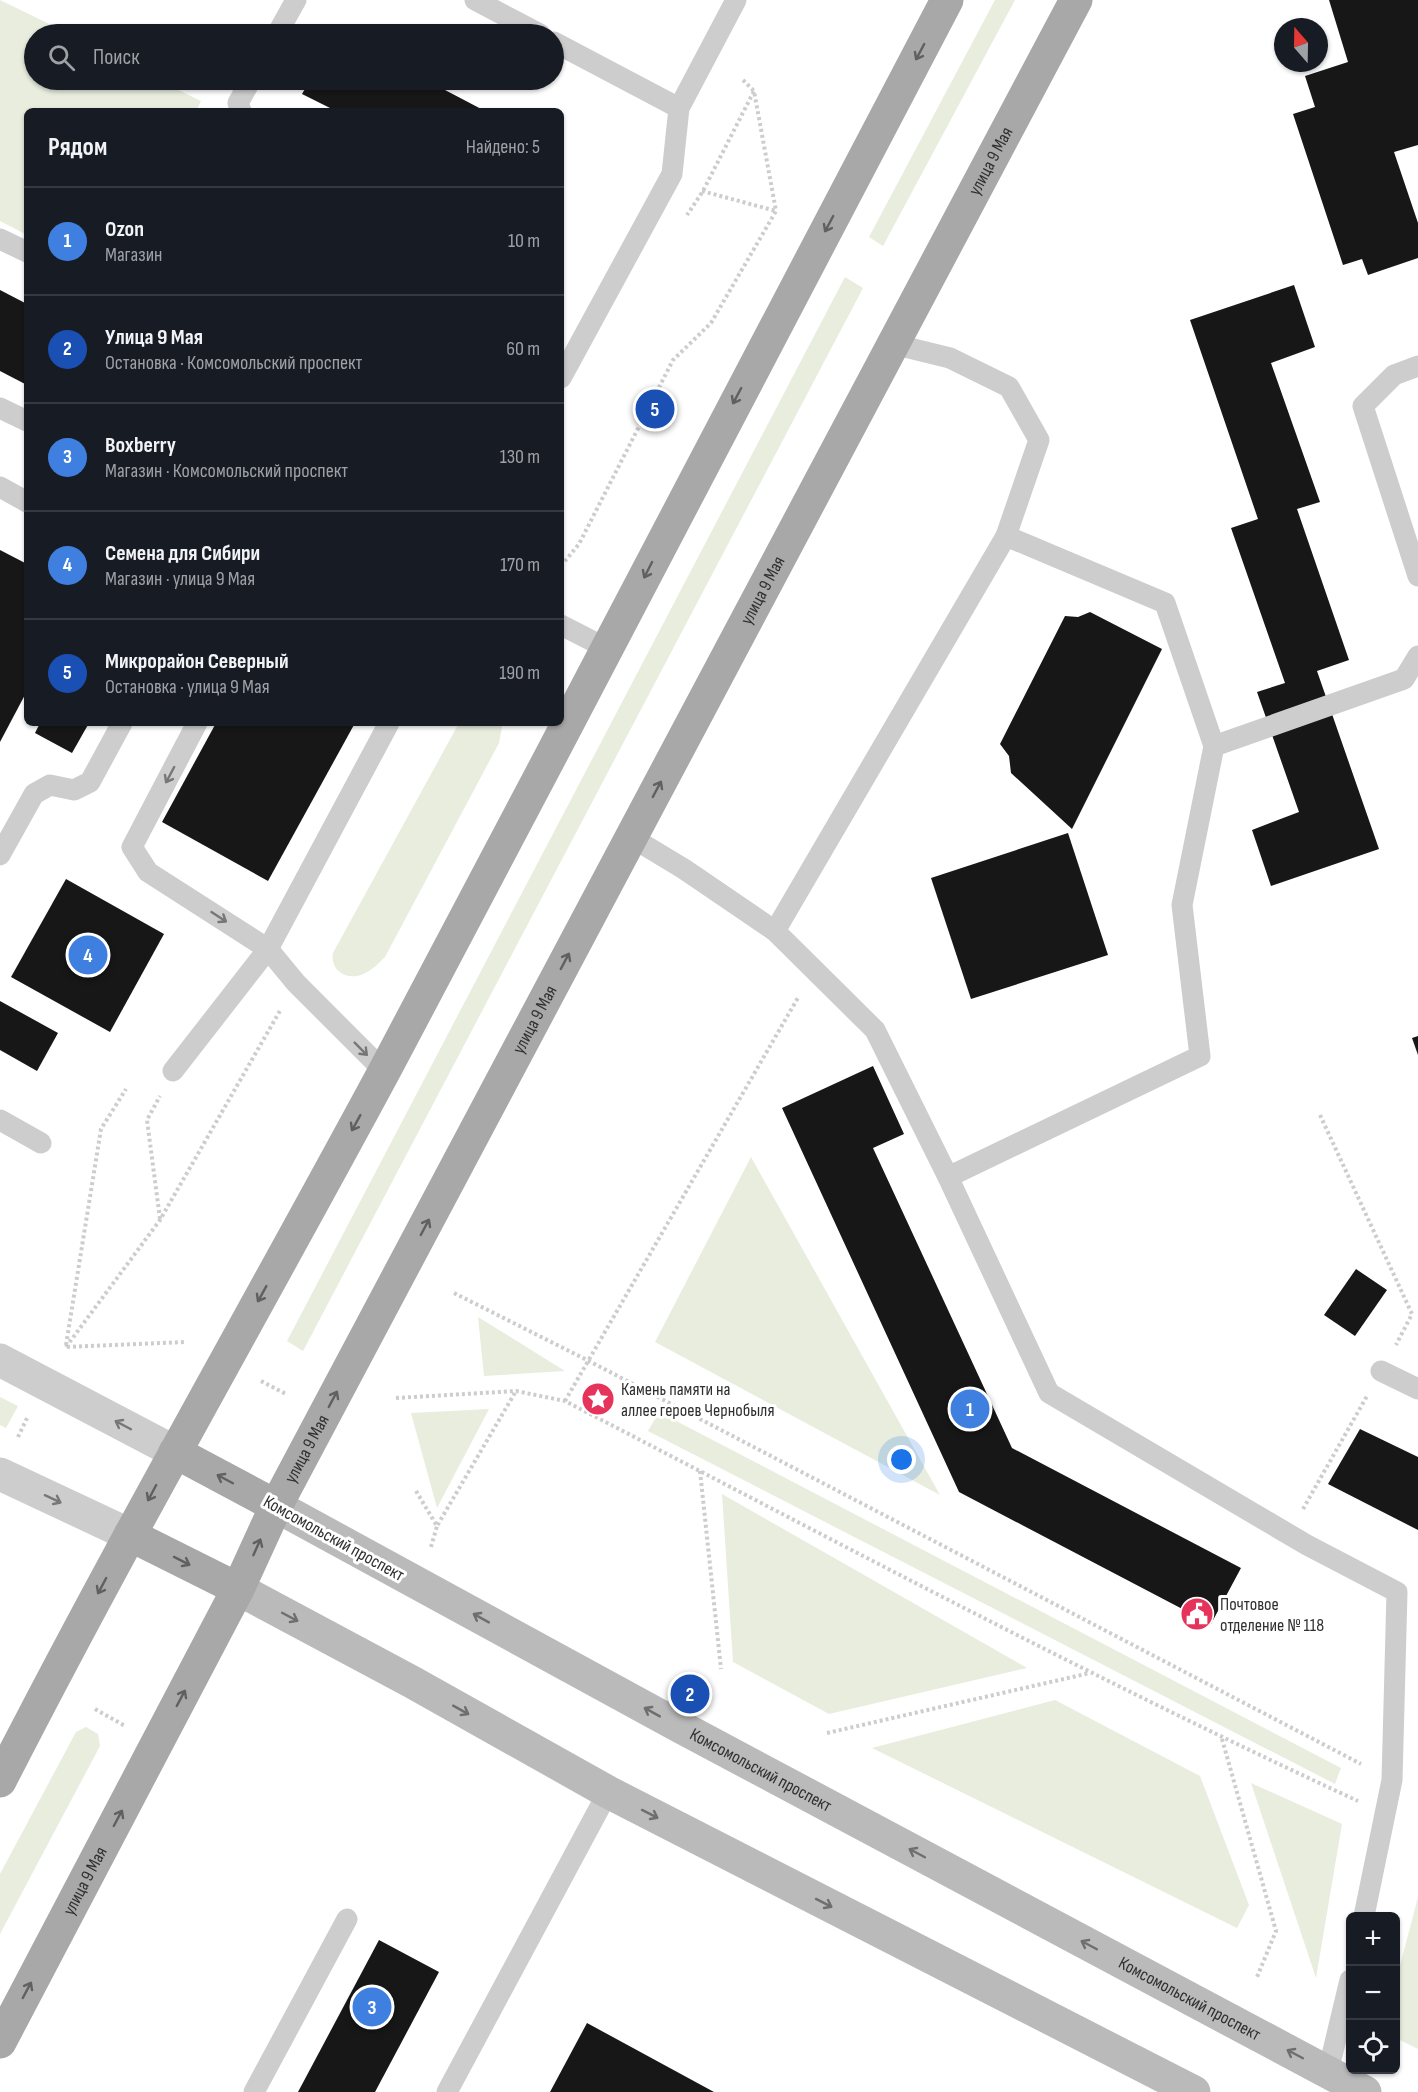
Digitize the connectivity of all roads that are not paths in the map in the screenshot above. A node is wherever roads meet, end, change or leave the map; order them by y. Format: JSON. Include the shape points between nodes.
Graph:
{"nodes":[{"id":1,"x":296,"y":0,"type":"edge"},
{"id":2,"x":736,"y":0,"type":"edge"},
{"id":3,"x":947,"y":0,"type":"edge"},
{"id":4,"x":1076,"y":0,"type":"edge"},
{"id":5,"x":485,"y":2,"type":"edge"},
{"id":6,"x":283,"y":24,"type":"edge"},
{"id":7,"x":523,"y":24,"type":"edge"},
{"id":8,"x":564,"y":47,"type":"edge"},
{"id":9,"x":245,"y":90,"type":"edge"},
{"id":10,"x":240,"y":108,"type":"edge"},
{"id":11,"x":679,"y":108,"type":"junction"},
{"id":12,"x":0,"y":239,"type":"edge"},
{"id":13,"x":24,"y":251,"type":"edge"},
{"id":14,"x":893,"y":344,"type":"junction"},
{"id":15,"x":1418,"y":366,"type":"edge"},
{"id":16,"x":564,"y":372,"type":"edge"},
{"id":17,"x":0,"y":408,"type":"edge"},
{"id":18,"x":24,"y":420,"type":"edge"},
{"id":19,"x":0,"y":488,"type":"edge"},
{"id":20,"x":24,"y":500,"type":"edge"},
{"id":21,"x":1006,"y":536,"type":"junction"},
{"id":22,"x":1418,"y":576,"type":"edge"},
{"id":23,"x":564,"y":627,"type":"edge"},
{"id":24,"x":608,"y":649,"type":"junction"},
{"id":25,"x":1418,"y":656,"type":"edge"},
{"id":26,"x":568,"y":707,"type":"edge"},
{"id":27,"x":120,"y":726,"type":"edge"},
{"id":28,"x":195,"y":726,"type":"edge"},
{"id":29,"x":387,"y":726,"type":"edge"},
{"id":30,"x":558,"y":726,"type":"edge"},
{"id":31,"x":1214,"y":746,"type":"junction"},
{"id":32,"x":631,"y":837,"type":"junction"},
{"id":33,"x":0,"y":855,"type":"edge"},
{"id":34,"x":775,"y":931,"type":"junction"},
{"id":35,"x":268,"y":949,"type":"junction"},
{"id":36,"x":173,"y":1071,"type":"road end"},
{"id":37,"x":384,"y":1071,"type":"junction"},
{"id":38,"x":0,"y":1120,"type":"edge"},
{"id":39,"x":41,"y":1143,"type":"dead end"},
{"id":40,"x":948,"y":1177,"type":"junction"},
{"id":41,"x":0,"y":1360,"type":"edge"},
{"id":42,"x":1381,"y":1371,"type":"road end"},
{"id":43,"x":1418,"y":1389,"type":"edge"},
{"id":44,"x":175,"y":1452,"type":"junction"},
{"id":45,"x":0,"y":1474,"type":"edge"},
{"id":46,"x":276,"y":1506,"type":"junction"},
{"id":47,"x":130,"y":1535,"type":"junction"},
{"id":48,"x":238,"y":1589,"type":"junction"},
{"id":49,"x":0,"y":1781,"type":"edge"},
{"id":50,"x":608,"y":1792,"type":"junction"},
{"id":51,"x":1365,"y":1912,"type":"edge"},
{"id":52,"x":347,"y":1919,"type":"dead end"},
{"id":53,"x":1346,"y":1997,"type":"edge"},
{"id":54,"x":0,"y":2042,"type":"edge"},
{"id":55,"x":1328,"y":2072,"type":"junction"},
{"id":56,"x":254,"y":2092,"type":"edge"},
{"id":57,"x":447,"y":2092,"type":"edge"},
{"id":58,"x":1194,"y":2092,"type":"edge"},
{"id":59,"x":1365,"y":2092,"type":"edge"}],
"edges":[{"from":1,"to":6,"type":"lane"},
{"from":2,"to":11,"type":"lane"},
{"from":3,"to":24,"type":"main road","one_way":true},
{"from":4,"to":14,"type":"main road","name":"улица 9 Мая"},
{"from":5,"to":7,"type":"lane"},
{"from":8,"to":11,"type":"lane"},
{"from":9,"to":10,"type":"lane","via":[[238,103]]},
{"from":11,"to":16,"type":"lane","via":[[672,174]]},
{"from":12,"to":13,"type":"lane"},
{"from":14,"to":21,"type":"lane","via":[[950,358],[1009,387],[1039,440]]},
{"from":32,"to":14,"type":"main road","name":"улица 9 Мая","one_way":true},
{"from":15,"to":22,"type":"lane","via":[[1394,375],[1363,406]]},
{"from":17,"to":18,"type":"lane"},
{"from":19,"to":20,"type":"lane"},
{"from":21,"to":31,"type":"lane","via":[[1165,603]]},
{"from":21,"to":34,"type":"lane"},
{"from":23,"to":24,"type":"lane"},
{"from":24,"to":26,"type":"main road"},
{"from":25,"to":31,"type":"lane","via":[[1404,679]]},
{"from":27,"to":33,"type":"lane","via":[[90,782],[74,790],[50,785],[34,794]]},
{"from":28,"to":35,"type":"lane","one_way":true,"via":[[132,847],[148,872]]},
{"from":29,"to":35,"type":"lane"},
{"from":30,"to":37,"type":"main road"},
{"from":31,"to":40,"type":"lane","via":[[1182,905],[1200,1056]]},
{"from":32,"to":34,"type":"lane"},
{"from":46,"to":32,"type":"main road","name":"улица 9 Мая","one_way":true},
{"from":34,"to":40,"type":"lane","via":[[875,1030]]},
{"from":35,"to":36,"type":"lane"},
{"from":35,"to":37,"type":"lane","one_way":true,"via":[[296,983]]},
{"from":37,"to":44,"type":"main road","one_way":true},
{"from":38,"to":39,"type":"lane"},
{"from":40,"to":51,"type":"lane","via":[[1049,1393],[1397,1592],[1392,1780]]},
{"from":44,"to":41,"type":"street","name":"Комсомольский проспект","one_way":true},
{"from":42,"to":43,"type":"lane"},
{"from":46,"to":44,"type":"main road","name":"Комсомольский проспект","one_way":true},
{"from":44,"to":47,"type":"main road","one_way":true},
{"from":45,"to":47,"type":"street","one_way":true},
{"from":48,"to":46,"type":"main road","name":"улица 9 Мая","one_way":true},
{"from":55,"to":46,"type":"main road","name":"Комсомольский проспект","one_way":true},
{"from":47,"to":48,"type":"main road","one_way":true},
{"from":47,"to":49,"type":"main road","one_way":true},
{"from":48,"to":50,"type":"main road","one_way":true},
{"from":54,"to":48,"type":"main road","name":"улица 9 Мая","one_way":true},
{"from":50,"to":57,"type":"lane"},
{"from":50,"to":58,"type":"main road","one_way":true},
{"from":52,"to":56,"type":"lane"},
{"from":53,"to":55,"type":"lane"},
{"from":55,"to":59,"type":"main road","name":"Комсомольский проспект"}]}
